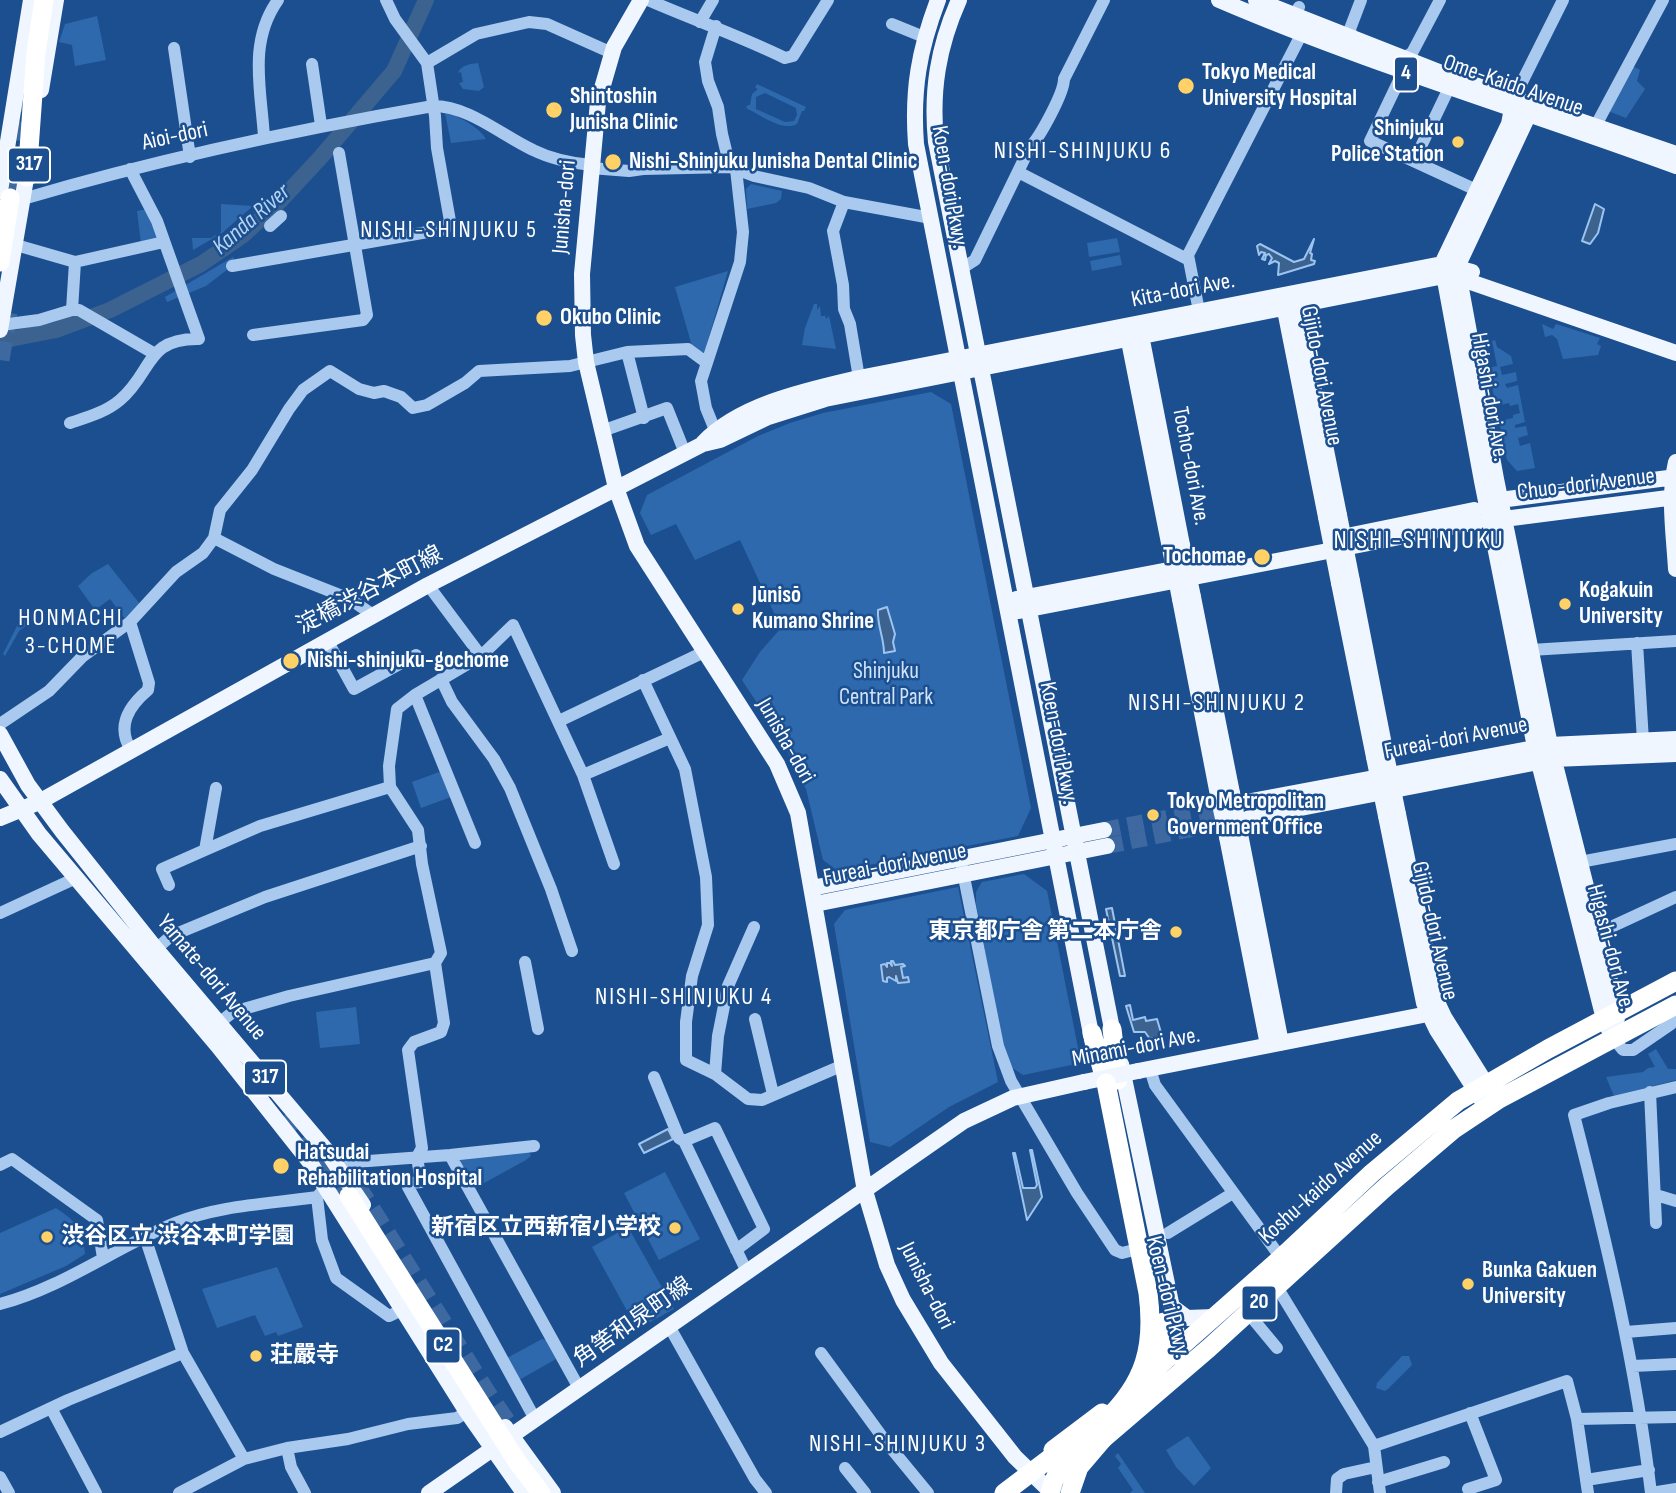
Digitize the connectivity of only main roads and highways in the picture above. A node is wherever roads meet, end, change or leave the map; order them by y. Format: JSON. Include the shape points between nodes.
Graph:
{"nodes":[{"id":1,"x":31,"y":0,"type":"edge"},
{"id":2,"x":44,"y":0,"type":"edge"},
{"id":3,"x":56,"y":0,"type":"edge"},
{"id":4,"x":640,"y":0,"type":"edge"},
{"id":5,"x":938,"y":0,"type":"edge"},
{"id":6,"x":959,"y":0,"type":"edge"},
{"id":7,"x":1219,"y":0,"type":"edge"},
{"id":8,"x":1256,"y":0,"type":"edge"},
{"id":9,"x":1402,"y":66,"type":"junction"},
{"id":10,"x":1525,"y":104,"type":"junction"},
{"id":11,"x":1676,"y":154,"type":"edge"},
{"id":12,"x":1676,"y":166,"type":"edge"},
{"id":13,"x":27,"y":177,"type":"junction"},
{"id":14,"x":11,"y":196,"type":"edge"},
{"id":15,"x":0,"y":262,"type":"edge"},
{"id":16,"x":1451,"y":271,"type":"junction"},
{"id":17,"x":1289,"y":300,"type":"junction"},
{"id":18,"x":0,"y":328,"type":"tunnel mouth"},
{"id":19,"x":1133,"y":331,"type":"junction"},
{"id":20,"x":1676,"y":343,"type":"edge"},
{"id":21,"x":1676,"y":353,"type":"edge"},
{"id":22,"x":979,"y":361,"type":"junction"},
{"id":23,"x":960,"y":365,"type":"junction"},
{"id":24,"x":703,"y":444,"type":"junction"},
{"id":25,"x":1675,"y":472,"type":"edge"},
{"id":26,"x":616,"y":488,"type":"junction"},
{"id":27,"x":1674,"y":497,"type":"edge"},
{"id":28,"x":1500,"y":500,"type":"junction"},
{"id":29,"x":1480,"y":514,"type":"junction"},
{"id":30,"x":1504,"y":519,"type":"junction"},
{"id":31,"x":1676,"y":569,"type":"edge"},
{"id":32,"x":1027,"y":603,"type":"junction"},
{"id":33,"x":1008,"y":607,"type":"junction"},
{"id":34,"x":0,"y":734,"type":"edge"},
{"id":35,"x":1676,"y":739,"type":"edge"},
{"id":36,"x":1544,"y":753,"type":"junction"},
{"id":37,"x":1676,"y":754,"type":"edge"},
{"id":38,"x":0,"y":779,"type":"edge"},
{"id":39,"x":39,"y":802,"type":"junction"},
{"id":40,"x":20,"y":810,"type":"junction"},
{"id":41,"x":1248,"y":810,"type":"tunnel mouth"},
{"id":42,"x":0,"y":818,"type":"edge"},
{"id":43,"x":1106,"y":838,"type":"tunnel mouth"},
{"id":44,"x":1075,"y":844,"type":"junction"},
{"id":45,"x":1055,"y":848,"type":"junction"},
{"id":46,"x":814,"y":896,"type":"junction"},
{"id":47,"x":1676,"y":981,"type":"edge"},
{"id":48,"x":1676,"y":1007,"type":"edge"},
{"id":49,"x":1435,"y":1012,"type":"junction"},
{"id":50,"x":1605,"y":1019,"type":"junction"},
{"id":51,"x":1112,"y":1029,"type":"junction"},
{"id":52,"x":1092,"y":1033,"type":"junction"},
{"id":53,"x":1608,"y":1041,"type":"junction"},
{"id":54,"x":1274,"y":1044,"type":"junction"},
{"id":55,"x":1112,"y":1082,"type":"junction"},
{"id":56,"x":1480,"y":1087,"type":"junction"},
{"id":57,"x":1478,"y":1112,"type":"junction"},
{"id":58,"x":865,"y":1191,"type":"junction"},
{"id":59,"x":1171,"y":1306,"type":"junction"},
{"id":60,"x":1214,"y":1317,"type":"junction"},
{"id":61,"x":1179,"y":1349,"type":"junction"},
{"id":62,"x":1163,"y":1375,"type":"junction"},
{"id":63,"x":1121,"y":1404,"type":"junction"},
{"id":64,"x":511,"y":1435,"type":"junction"},
{"id":65,"x":492,"y":1448,"type":"junction"},
{"id":66,"x":1026,"y":1470,"type":"junction"},
{"id":67,"x":1047,"y":1492,"type":"edge"},
{"id":68,"x":429,"y":1493,"type":"edge"},
{"id":69,"x":524,"y":1493,"type":"edge"},
{"id":70,"x":533,"y":1493,"type":"edge"},
{"id":71,"x":541,"y":1493,"type":"edge"},
{"id":72,"x":553,"y":1493,"type":"edge"},
{"id":73,"x":997,"y":1493,"type":"edge"},
{"id":74,"x":1004,"y":1493,"type":"edge"},
{"id":75,"x":1070,"y":1493,"type":"edge"}],
"edges":[{"from":1,"to":14,"type":"main road","number":"317"},
{"from":2,"to":13,"type":"highway"},
{"from":3,"to":13,"type":"main road","number":"317"},
{"from":4,"to":26,"type":"main road","name":"Junisha-dori","via":[[612,53],[598,102],[582,274],[586,362]]},
{"from":5,"to":23,"type":"main road","name":"Koen-dori Pkwy.","via":[[924,37],[914,123]]},
{"from":6,"to":22,"type":"main road","name":"Koen-dori Pkwy.","via":[[941,48],[933,101],[936,142]]},
{"from":7,"to":9,"type":"main road","name":"Ome-Kaido Avenue","number":"4","via":[[1301,35]]},
{"from":8,"to":9,"type":"main road","name":"Ome-Kaido Avenue","number":"4","via":[[1297,12]]},
{"from":9,"to":10,"type":"main road","name":"Ome-Kaido Avenue","number":"4"},
{"from":9,"to":10,"type":"main road","name":"Ome-Kaido Avenue","number":"4","via":[[1449,88]]},
{"from":10,"to":11,"type":"main road","name":"Ome-Kaido Avenue","number":"4"},
{"from":10,"to":12,"type":"main road","name":"Ome-Kaido Avenue","number":"4"},
{"from":10,"to":16,"type":"main road"},
{"from":13,"to":14,"type":"main road","number":"317"},
{"from":14,"to":15,"type":"highway"},
{"from":14,"to":18,"type":"main road","number":"317","via":[[16,245]]},
{"from":16,"to":17,"type":"main road","name":"Kita-dori Ave."},
{"from":16,"to":20,"type":"main road"},
{"from":16,"to":21,"type":"main road"},
{"from":16,"to":28,"type":"main road","name":"Higashi-dori Ave."},
{"from":16,"to":29,"type":"main road","name":"Higashi-dori Ave."},
{"from":17,"to":19,"type":"main road","name":"Kita-dori Ave."},
{"from":17,"to":19,"type":"main road","name":"Kita-dori Ave.","via":[[1199,311]]},
{"from":17,"to":49,"type":"main road","name":"Gijido-dori Avenue","bridge":true,"via":[[1392,815],[1421,992]]},
{"from":19,"to":22,"type":"main road","name":"Kita-dori Ave."},
{"from":19,"to":54,"type":"main road","name":"Tocho-dori Ave.","bridge":true},
{"from":22,"to":23,"type":"main road","name":"Kita-dori Ave."},
{"from":22,"to":32,"type":"main road","name":"Koen-dori Pkwy."},
{"from":23,"to":24,"type":"main road","name":"Kita-dori Ave.","via":[[797,407]]},
{"from":23,"to":24,"type":"main road","name":"Kita-dori Ave.","via":[[859,378],[793,395],[716,430]]},
{"from":23,"to":33,"type":"main road","name":"Koen-dori Pkwy."},
{"from":24,"to":26,"type":"main road","name":"Kita-dori Ave."},
{"from":25,"to":27,"type":"main road"},
{"from":25,"to":28,"type":"main road","name":"Chuo-dori Avenue"},
{"from":26,"to":39,"type":"main road","name":"淀橋渋谷本町線","via":[[428,585]]},
{"from":26,"to":46,"type":"main road","name":"Junisha-dori","via":[[637,546],[786,781],[798,813]]},
{"from":27,"to":30,"type":"main road","name":"Chuo-dori Avenue"},
{"from":27,"to":31,"type":"main road"},
{"from":28,"to":29,"type":"main road","name":"Chuo-dori Avenue"},
{"from":28,"to":30,"type":"main road","name":"Higashi-dori Ave."},
{"from":29,"to":30,"type":"main road","name":"Chuo-dori Avenue"},
{"from":29,"to":32,"type":"main road"},
{"from":29,"to":36,"type":"main road","name":"Higashi-dori Ave."},
{"from":30,"to":36,"type":"main road","name":"Higashi-dori Ave.","via":[[1531,650]]},
{"from":32,"to":33,"type":"main road"},
{"from":32,"to":44,"type":"main road","name":"Koen-dori Pkwy."},
{"from":33,"to":45,"type":"main road","name":"Koen-dori Pkwy."},
{"from":34,"to":39,"type":"main road","name":"Yamate-dori Avenue","number":"317"},
{"from":35,"to":36,"type":"main road","name":"Fureai-dori Avenue"},
{"from":36,"to":37,"type":"main road","name":"Fureai-dori Avenue"},
{"from":36,"to":41,"type":"main road","name":"Fureai-dori Avenue"},
{"from":36,"to":50,"type":"main road","name":"Higashi-dori Ave."},
{"from":36,"to":50,"type":"main road","name":"Higashi-dori Ave.","via":[[1598,933]]},
{"from":38,"to":40,"type":"main road","name":"Yamate-dori Avenue","number":"317"},
{"from":39,"to":40,"type":"main road","name":"淀橋渋谷本町線"},
{"from":39,"to":64,"type":"main road","name":"Yamate-dori Avenue","number":"317","via":[[341,1170]]},
{"from":40,"to":42,"type":"main road","name":"淀橋渋谷本町線"},
{"from":40,"to":65,"type":"main road","name":"Yamate-dori Avenue","number":"317","via":[[309,1161],[321,1192]]},
{"from":43,"to":44,"type":"main road","name":"Fureai-dori Avenue"},
{"from":44,"to":45,"type":"main road","name":"Fureai-dori Avenue"},
{"from":44,"to":51,"type":"main road","name":"Koen-dori Pkwy."},
{"from":45,"to":46,"type":"main road","name":"Fureai-dori Avenue"},
{"from":45,"to":52,"type":"main road","name":"Koen-dori Pkwy."},
{"from":46,"to":58,"type":"main road","name":"Junisha-dori"},
{"from":47,"to":50,"type":"highway","name":"Koshu-kaido Avenue","number":"20"},
{"from":48,"to":53,"type":"highway","name":"Koshu-kaido Avenue","number":"20"},
{"from":49,"to":54,"type":"main road","name":"Minami-dori Ave."},
{"from":49,"to":56,"type":"main road","name":"Gijido-dori Avenue"},
{"from":50,"to":53,"type":"main road","name":"Higashi-dori Ave."},
{"from":50,"to":56,"type":"highway","name":"Koshu-kaido Avenue","number":"20"},
{"from":51,"to":55,"type":"highway"},
{"from":51,"to":59,"type":"main road","name":"Koen-dori Pkwy."},
{"from":52,"to":55,"type":"highway"},
{"from":52,"to":62,"type":"main road","name":"Koen-dori Pkwy.","via":[[1130,1251]]},
{"from":53,"to":57,"type":"highway","name":"Koshu-kaido Avenue","number":"20"},
{"from":54,"to":58,"type":"main road","name":"Minami-dori Ave.","bridge":true,"via":[[1021,1096],[964,1121]]},
{"from":55,"to":63,"type":"highway","bridge":true,"via":[[1151,1321],[1142,1371]]},
{"from":55,"to":75,"type":"highway","bridge":true,"via":[[1163,1314],[1162,1356],[1146,1392],[1085,1457]]},
{"from":56,"to":57,"type":"main road"},
{"from":56,"to":60,"type":"highway","name":"Koshu-kaido Avenue","number":"20","via":[[1372,1173]]},
{"from":57,"to":62,"type":"highway","name":"Koshu-kaido Avenue","number":"20","via":[[1387,1186],[1248,1313]]},
{"from":58,"to":64,"type":"main road","name":"角筈和泉町線"},
{"from":58,"to":66,"type":"main road","name":"Junisha-dori","via":[[903,1300],[942,1363]]},
{"from":59,"to":60,"type":"main road","via":[[1187,1318]]},
{"from":59,"to":61,"type":"main road","name":"Koen-dori Pkwy."},
{"from":60,"to":61,"type":"highway","name":"Koshu-kaido Avenue","number":"20"},
{"from":61,"to":62,"type":"highway","name":"Koshu-kaido Avenue","number":"20"},
{"from":62,"to":66,"type":"highway","name":"Koshu-kaido Avenue","number":"20"},
{"from":62,"to":67,"type":"highway","name":"Koshu-kaido Avenue","number":"20"},
{"from":63,"to":67,"type":"highway","bridge":true,"via":[[1066,1457]]},
{"from":63,"to":74,"type":"highway","bridge":true},
{"from":64,"to":65,"type":"main road","name":"角筈和泉町線"},
{"from":64,"to":72,"type":"main road","name":"Yamate-dori Avenue","number":"317"},
{"from":65,"to":68,"type":"main road","name":"角筈和泉町線"},
{"from":65,"to":69,"type":"main road","name":"Yamate-dori Avenue","number":"317"},
{"from":66,"to":67,"type":"main road","name":"Junisha-dori"},
{"from":66,"to":73,"type":"highway","number":"20"},
{"from":70,"to":71,"type":"highway","number":"C2","bridge":true,"via":[[346,1197]]}]}
